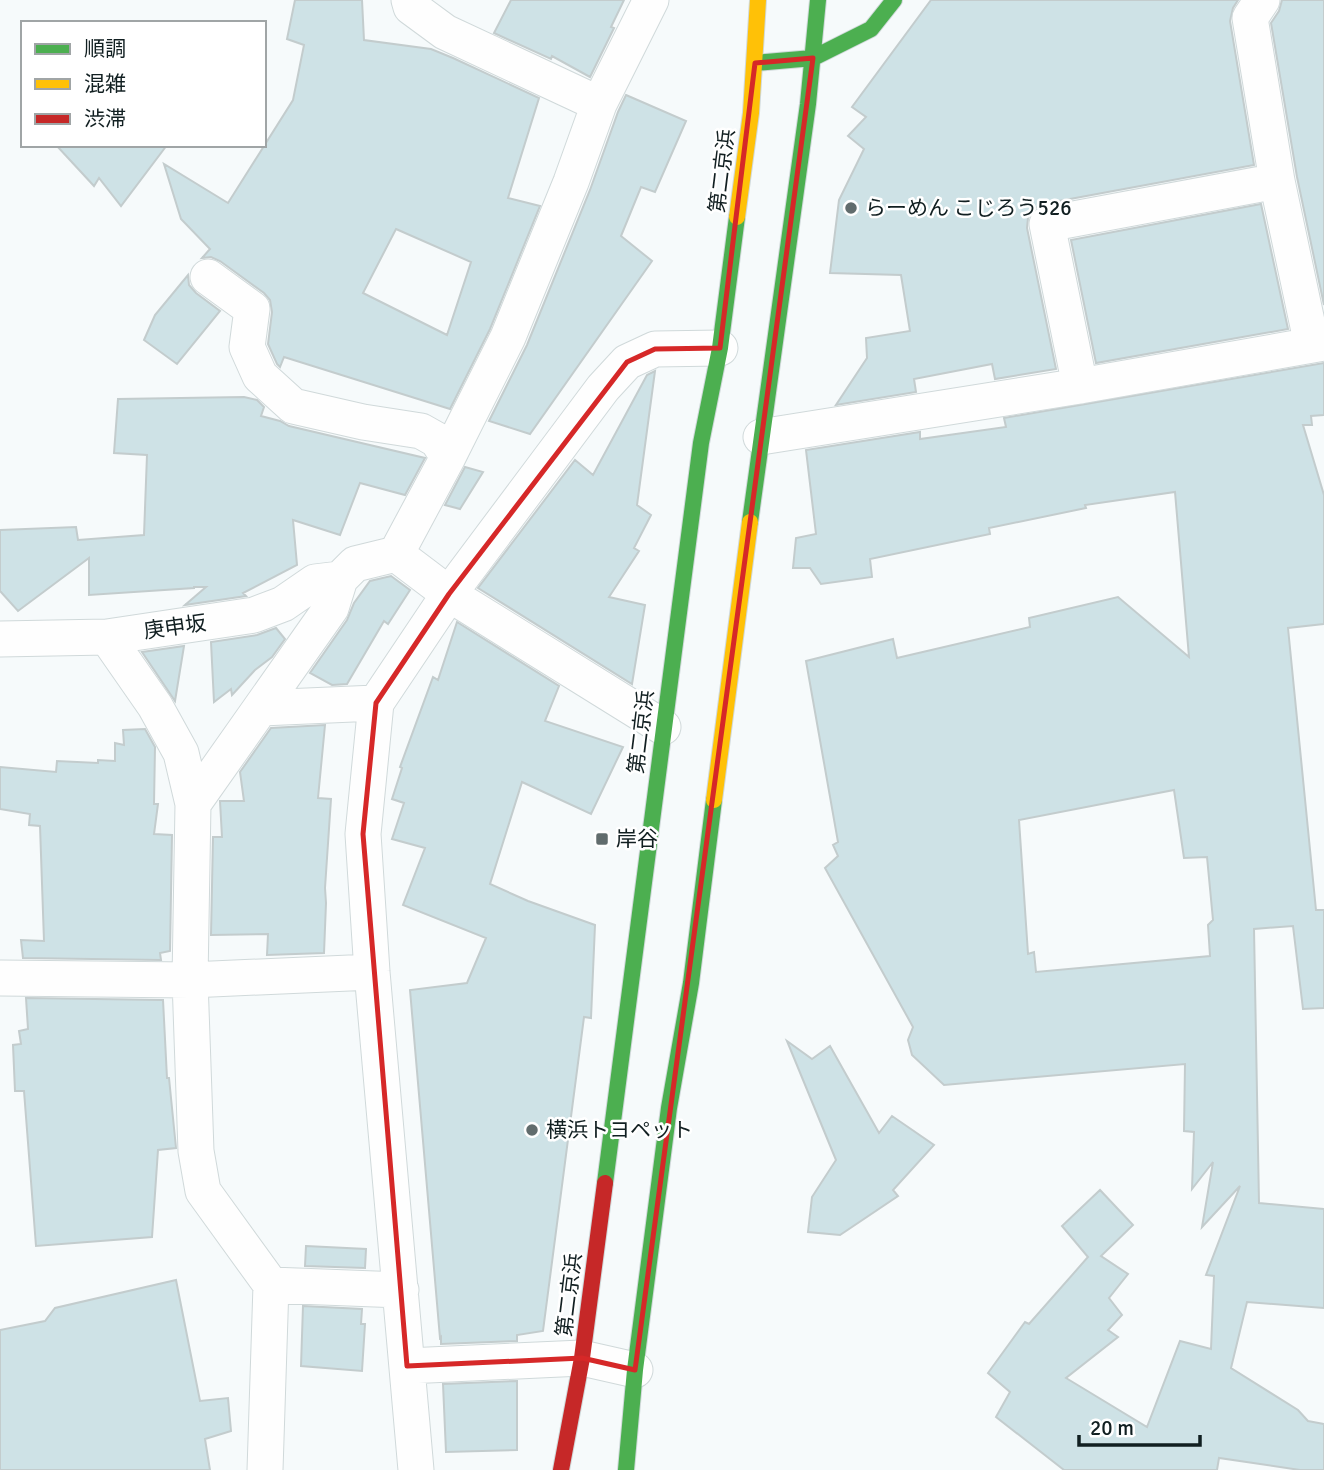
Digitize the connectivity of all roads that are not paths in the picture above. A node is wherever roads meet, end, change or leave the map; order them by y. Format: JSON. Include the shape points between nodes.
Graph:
{"nodes":[{"id":1,"x":409,"y":0,"type":"edge"},
{"id":2,"x":651,"y":0,"type":"edge"},
{"id":3,"x":758,"y":0,"type":"edge"},
{"id":4,"x":818,"y":0,"type":"edge"},
{"id":5,"x":894,"y":0,"type":"edge"},
{"id":6,"x":1262,"y":0,"type":"edge"},
{"id":7,"x":813,"y":58,"type":"junction"},
{"id":8,"x":755,"y":63,"type":"junction"},
{"id":9,"x":599,"y":104,"type":"junction"},
{"id":10,"x":1277,"y":181,"type":"junction"},
{"id":11,"x":208,"y":277,"type":"dead end"},
{"id":12,"x":1318,"y":344,"type":"edge"},
{"id":13,"x":720,"y":348,"type":"junction"},
{"id":14,"x":1080,"y":386,"type":"junction"},
{"id":15,"x":761,"y":437,"type":"junction"},
{"id":16,"x":449,"y":457,"type":"junction"},
{"id":17,"x":396,"y":554,"type":"junction"},
{"id":18,"x":340,"y":579,"type":"junction"},
{"id":19,"x":449,"y":594,"type":"junction"},
{"id":20,"x":107,"y":637,"type":"junction"},
{"id":21,"x":0,"y":639,"type":"edge"},
{"id":22,"x":376,"y":703,"type":"junction"},
{"id":23,"x":261,"y":708,"type":"junction"},
{"id":24,"x":663,"y":727,"type":"junction"},
{"id":25,"x":193,"y":804,"type":"junction"},
{"id":26,"x":372,"y":972,"type":"junction"},
{"id":27,"x":0,"y":978,"type":"edge"},
{"id":28,"x":190,"y":980,"type":"junction"},
{"id":29,"x":271,"y":1285,"type":"junction"},
{"id":30,"x":401,"y":1290,"type":"junction"},
{"id":31,"x":582,"y":1358,"type":"junction"},
{"id":32,"x":407,"y":1366,"type":"junction"},
{"id":33,"x":635,"y":1370,"type":"junction"},
{"id":34,"x":265,"y":1470,"type":"edge"},
{"id":35,"x":416,"y":1470,"type":"edge"},
{"id":36,"x":561,"y":1470,"type":"edge"},
{"id":37,"x":626,"y":1470,"type":"edge"}],
"edges":[{"from":1,"to":9,"type":"street","via":[[411,7],[445,32]]},
{"from":2,"to":9,"type":"street"},
{"from":3,"to":8,"type":"main road","name":"第二京浜"},
{"from":4,"to":7,"type":"main road"},
{"from":5,"to":7,"type":"main road","via":[[871,29]]},
{"from":6,"to":10,"type":"street","via":[[1250,18]]},
{"from":7,"to":8,"type":"main road"},
{"from":7,"to":15,"type":"main road"},
{"from":8,"to":13,"type":"main road","name":"第二京浜"},
{"from":9,"to":16,"type":"street","via":[[508,337]]},
{"from":10,"to":12,"type":"street"},
{"from":10,"to":14,"type":"street","via":[[1047,224]]},
{"from":11,"to":16,"type":"street","via":[[251,309],[247,347],[260,376],[293,406],[421,431],[436,440]]},
{"from":12,"to":14,"type":"street"},
{"from":13,"to":19,"type":"street","via":[[655,349],[627,362]]},
{"from":13,"to":24,"type":"main road","name":"第二京浜","via":[[701,443]]},
{"from":14,"to":15,"type":"street"},
{"from":15,"to":33,"type":"main road","via":[[691,984],[669,1108]]},
{"from":16,"to":17,"type":"street"},
{"from":17,"to":18,"type":"street","name":"庚申坂","via":[[355,564]]},
{"from":17,"to":19,"type":"street"},
{"from":18,"to":20,"type":"street","name":"庚申坂","via":[[315,582],[283,604],[254,615]]},
{"from":18,"to":23,"type":"street","via":[[331,608]]},
{"from":19,"to":22,"type":"street"},
{"from":19,"to":24,"type":"street"},
{"from":20,"to":21,"type":"street","name":"庚申坂"},
{"from":20,"to":25,"type":"street","via":[[181,753]]},
{"from":22,"to":23,"type":"street"},
{"from":22,"to":26,"type":"street","via":[[363,834]]},
{"from":23,"to":25,"type":"street"},
{"from":24,"to":31,"type":"main road","name":"第二京浜"},
{"from":25,"to":28,"type":"street"},
{"from":26,"to":28,"type":"street"},
{"from":26,"to":30,"type":"street"},
{"from":27,"to":28,"type":"street"},
{"from":28,"to":29,"type":"street","via":[[196,1151],[203,1191]]},
{"from":29,"to":30,"type":"street"},
{"from":29,"to":34,"type":"street"},
{"from":30,"to":32,"type":"street"},
{"from":31,"to":32,"type":"street"},
{"from":31,"to":33,"type":"street"},
{"from":31,"to":36,"type":"main road","name":"第二京浜"},
{"from":32,"to":35,"type":"street"},
{"from":33,"to":37,"type":"main road"}]}
